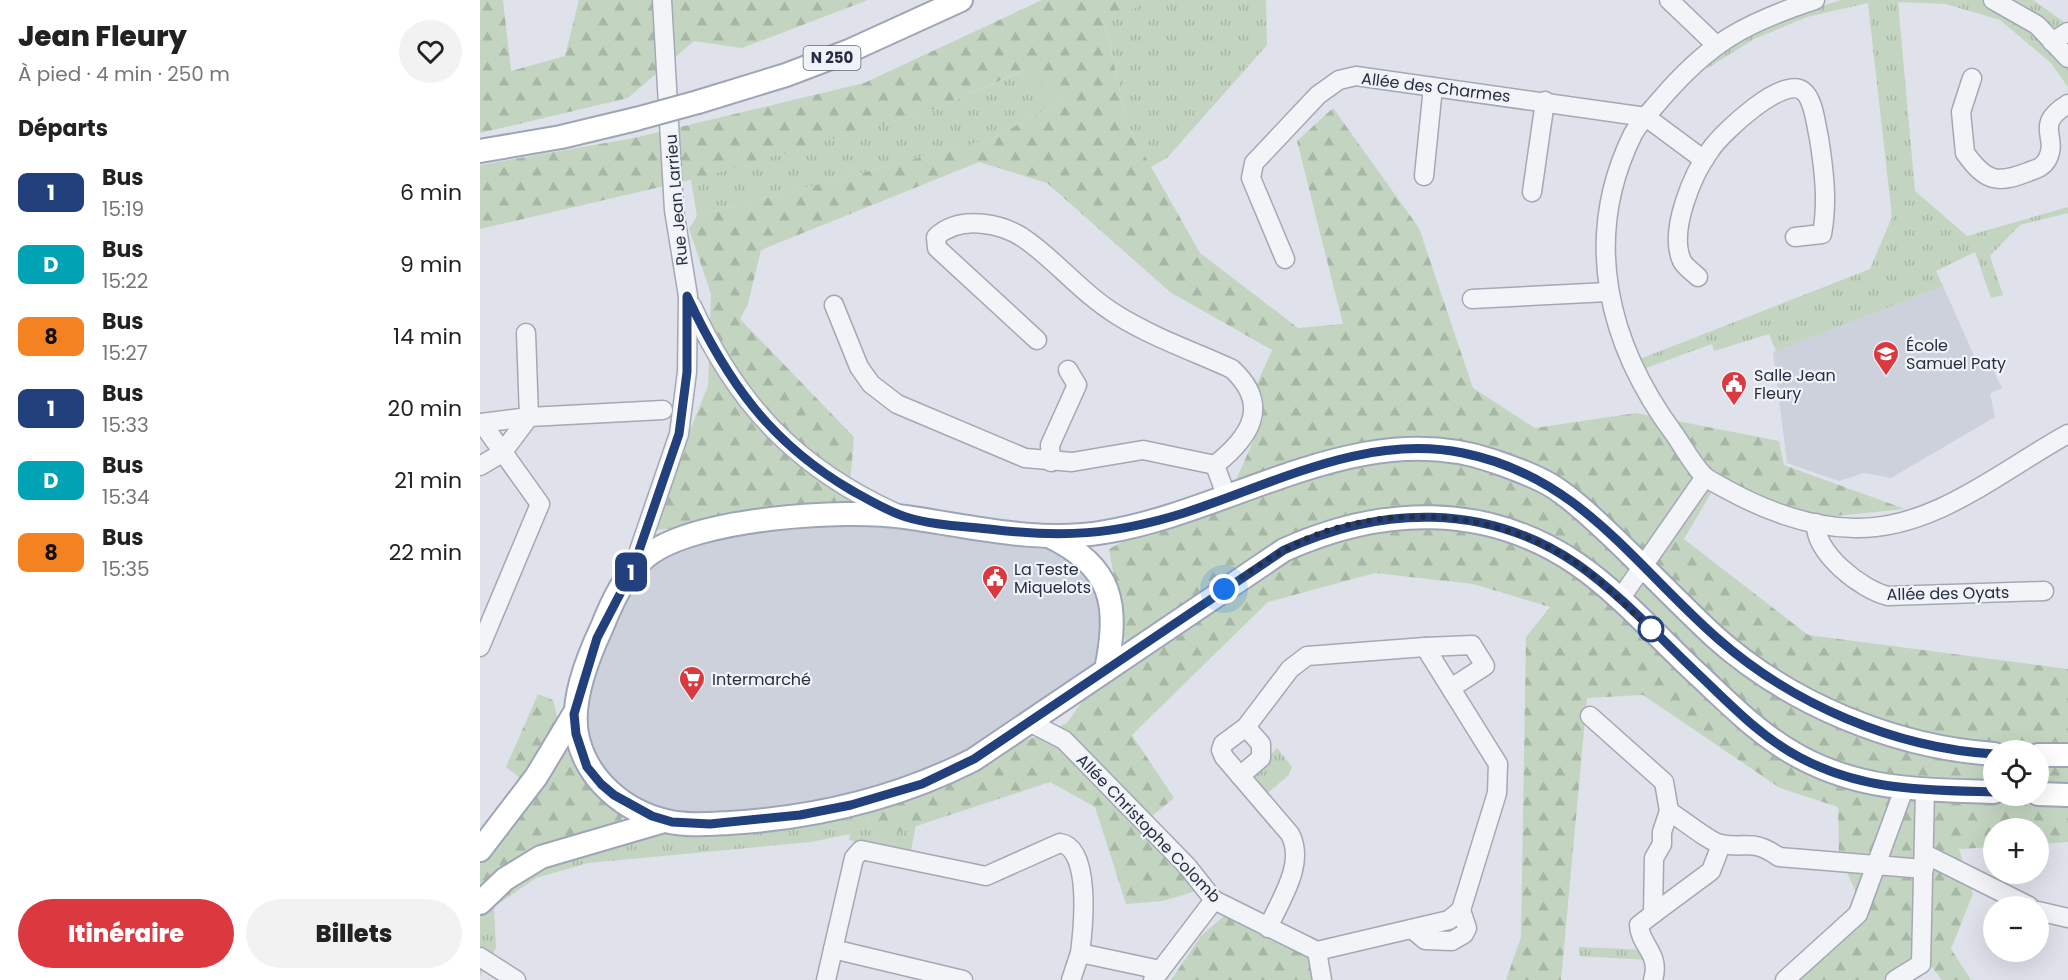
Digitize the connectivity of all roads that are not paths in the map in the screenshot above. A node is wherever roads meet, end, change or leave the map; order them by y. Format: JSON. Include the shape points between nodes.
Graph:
{"nodes":[{"id":1,"x":662,"y":0,"type":"edge"},
{"id":2,"x":961,"y":0,"type":"edge"},
{"id":3,"x":1669,"y":0,"type":"edge"},
{"id":4,"x":1815,"y":0,"type":"edge"},
{"id":5,"x":1993,"y":0,"type":"edge"},
{"id":6,"x":2068,"y":32,"type":"edge"},
{"id":7,"x":2052,"y":42,"type":"junction"},
{"id":8,"x":1715,"y":44,"type":"junction"},
{"id":9,"x":2068,"y":58,"type":"edge"},
{"id":10,"x":1972,"y":78,"type":"dead end"},
{"id":11,"x":1433,"y":87,"type":"junction"},
{"id":12,"x":1545,"y":101,"type":"junction"},
{"id":13,"x":2068,"y":104,"type":"edge"},
{"id":14,"x":1646,"y":117,"type":"junction"},
{"id":15,"x":480,"y":151,"type":"edge"},
{"id":16,"x":1704,"y":160,"type":"junction"},
{"id":17,"x":1424,"y":176,"type":"dead end"},
{"id":18,"x":1532,"y":192,"type":"dead end"},
{"id":19,"x":1795,"y":237,"type":"dead end"},
{"id":20,"x":1285,"y":259,"type":"dead end"},
{"id":21,"x":1698,"y":277,"type":"dead end"},
{"id":22,"x":1608,"y":292,"type":"junction"},
{"id":23,"x":687,"y":296,"type":"junction"},
{"id":24,"x":1472,"y":299,"type":"dead end"},
{"id":25,"x":834,"y":305,"type":"dead end"},
{"id":26,"x":526,"y":333,"type":"dead end"},
{"id":27,"x":1037,"y":340,"type":"dead end"},
{"id":28,"x":1068,"y":370,"type":"dead end"},
{"id":29,"x":663,"y":410,"type":"dead end"},
{"id":30,"x":529,"y":417,"type":"junction"},
{"id":31,"x":481,"y":423,"type":"edge"},
{"id":32,"x":2068,"y":434,"type":"edge"},
{"id":33,"x":502,"y":453,"type":"junction"},
{"id":34,"x":1051,"y":462,"type":"junction"},
{"id":35,"x":1215,"y":465,"type":"junction"},
{"id":36,"x":480,"y":466,"type":"edge"},
{"id":37,"x":1705,"y":477,"type":"junction"},
{"id":38,"x":1227,"y":498,"type":"junction"},
{"id":39,"x":903,"y":516,"type":"junction"},
{"id":40,"x":1816,"y":523,"type":"junction"},
{"id":41,"x":1049,"y":536,"type":"junction"},
{"id":42,"x":1645,"y":566,"type":"junction"},
{"id":43,"x":632,"y":571,"type":"junction"},
{"id":44,"x":2044,"y":591,"type":"dead end"},
{"id":45,"x":1620,"y":600,"type":"junction"},
{"id":46,"x":480,"y":647,"type":"edge"},
{"id":47,"x":1425,"y":648,"type":"junction"},
{"id":48,"x":1106,"y":670,"type":"junction"},
{"id":49,"x":1451,"y":688,"type":"junction"},
{"id":50,"x":1061,"y":702,"type":"junction"},
{"id":51,"x":574,"y":714,"type":"junction"},
{"id":52,"x":1590,"y":716,"type":"dead end"},
{"id":53,"x":1031,"y":723,"type":"junction"},
{"id":54,"x":1246,"y":727,"type":"junction"},
{"id":55,"x":1064,"y":740,"type":"junction"},
{"id":56,"x":1983,"y":753,"type":"edge"},
{"id":57,"x":2049,"y":755,"type":"edge"},
{"id":58,"x":2068,"y":755,"type":"edge"},
{"id":59,"x":1240,"y":776,"type":"junction"},
{"id":60,"x":1915,"y":789,"type":"junction"},
{"id":61,"x":1983,"y":792,"type":"edge"},
{"id":62,"x":2049,"y":794,"type":"edge"},
{"id":63,"x":2068,"y":795,"type":"edge"},
{"id":64,"x":1669,"y":811,"type":"junction"},
{"id":65,"x":664,"y":821,"type":"junction"},
{"id":66,"x":1721,"y":844,"type":"junction"},
{"id":67,"x":480,"y":850,"type":"edge"},
{"id":68,"x":1924,"y":861,"type":"junction"},
{"id":69,"x":1876,"y":866,"type":"junction"},
{"id":70,"x":2006,"y":896,"type":"edge"},
{"id":71,"x":1214,"y":900,"type":"junction"},
{"id":72,"x":480,"y":903,"type":"edge"},
{"id":73,"x":1653,"y":914,"type":"junction"},
{"id":74,"x":2049,"y":914,"type":"edge"},
{"id":75,"x":2068,"y":918,"type":"edge"},
{"id":76,"x":1268,"y":928,"type":"junction"},
{"id":77,"x":833,"y":949,"type":"junction"},
{"id":78,"x":1317,"y":951,"type":"junction"},
{"id":79,"x":1080,"y":953,"type":"junction"},
{"id":80,"x":480,"y":957,"type":"edge"},
{"id":81,"x":1156,"y":975,"type":"edge"},
{"id":82,"x":516,"y":980,"type":"edge"},
{"id":83,"x":826,"y":980,"type":"edge"},
{"id":84,"x":963,"y":980,"type":"edge"},
{"id":85,"x":1071,"y":980,"type":"edge"},
{"id":86,"x":1322,"y":980,"type":"edge"},
{"id":87,"x":1653,"y":980,"type":"edge"},
{"id":88,"x":1785,"y":980,"type":"edge"},
{"id":89,"x":1895,"y":980,"type":"edge"}],
"edges":[{"from":1,"to":23,"type":"street","name":"Rue Jean Larrieu","via":[[674,210]]},
{"from":2,"to":15,"type":"main road","number":"N 250","bridge":true,"via":[[786,75],[636,119]]},
{"from":3,"to":8,"type":"street"},
{"from":4,"to":8,"type":"street","via":[[1746,26]]},
{"from":5,"to":7,"type":"street","via":[[2037,26]]},
{"from":6,"to":7,"type":"street"},
{"from":7,"to":9,"type":"street"},
{"from":8,"to":14,"type":"street"},
{"from":10,"to":13,"type":"street","via":[[1961,112],[1965,153],[1994,179],[2006,181],[2041,167],[2049,155],[2050,120]]},
{"from":11,"to":12,"type":"street","name":"Allée des Charmes"},
{"from":11,"to":17,"type":"street"},
{"from":11,"to":20,"type":"street","name":"Allée des Charmes","via":[[1356,76],[1339,80],[1318,95],[1254,163],[1251,178]]},
{"from":12,"to":14,"type":"street","name":"Allée des Charmes"},
{"from":12,"to":18,"type":"street"},
{"from":14,"to":16,"type":"street"},
{"from":14,"to":22,"type":"street","via":[[1634,131],[1617,172],[1605,234]]},
{"from":16,"to":19,"type":"street","via":[[1751,109],[1785,90],[1803,91],[1809,99],[1818,134],[1827,209],[1822,234]]},
{"from":16,"to":21,"type":"street","via":[[1689,191],[1679,228],[1678,249],[1683,263]]},
{"from":22,"to":24,"type":"street"},
{"from":22,"to":37,"type":"street","via":[[1633,365],[1663,419]]},
{"from":23,"to":39,"type":"street","via":[[728,375],[762,420],[821,472]]},
{"from":23,"to":43,"type":"street","name":"Rue Jean Larrieu","via":[[689,330],[682,421]]},
{"from":25,"to":34,"type":"street","via":[[860,367],[871,384],[897,404],[1025,458]]},
{"from":26,"to":30,"type":"street"},
{"from":27,"to":35,"type":"street","via":[[937,248],[936,237],[941,232],[949,227],[988,224],[1013,232],[1089,297],[1120,317],[1232,369],[1248,390],[1253,414],[1247,434]]},
{"from":28,"to":34,"type":"street","via":[[1077,385],[1050,445]]},
{"from":29,"to":30,"type":"street"},
{"from":30,"to":31,"type":"street"},
{"from":30,"to":33,"type":"street"},
{"from":31,"to":33,"type":"street"},
{"from":32,"to":40,"type":"street","via":[[1939,510],[1856,528]]},
{"from":33,"to":36,"type":"street"},
{"from":33,"to":46,"type":"street","via":[[540,504]]},
{"from":34,"to":35,"type":"street","via":[[1143,450]]},
{"from":35,"to":38,"type":"street"},
{"from":37,"to":40,"type":"street","via":[[1776,514]]},
{"from":37,"to":42,"type":"street"},
{"from":38,"to":41,"type":"main road","via":[[1133,527]]},
{"from":38,"to":42,"type":"main road","via":[[1329,461],[1380,449],[1459,452],[1490,459],[1552,486]]},
{"from":39,"to":41,"type":"main road"},
{"from":39,"to":43,"type":"main road","via":[[814,516],[718,528],[671,542],[646,556]]},
{"from":40,"to":44,"type":"street","name":"Allée des Oyats","via":[[1823,547],[1872,592],[1888,596]]},
{"from":41,"to":48,"type":"main road","via":[[1081,554],[1105,582],[1111,600],[1113,631]]},
{"from":42,"to":45,"type":"street"},
{"from":42,"to":56,"type":"main road","via":[[1715,636],[1789,688],[1843,717],[1895,736]]},
{"from":43,"to":51,"type":"main road","via":[[597,638]]},
{"from":45,"to":48,"type":"main road","via":[[1577,564],[1517,533],[1430,516],[1377,519],[1318,535],[1284,550]]},
{"from":45,"to":60,"type":"main road","via":[[1770,738],[1800,757],[1853,780]]},
{"from":47,"to":49,"type":"street"},
{"from":47,"to":49,"type":"street","via":[[1472,645],[1485,666]]},
{"from":47,"to":54,"type":"street","via":[[1308,656],[1290,669]]},
{"from":48,"to":50,"type":"main road"},
{"from":49,"to":78,"type":"street","via":[[1498,764],[1499,782],[1461,910],[1449,920]]},
{"from":50,"to":53,"type":"main road"},
{"from":50,"to":55,"type":"street","name":"Allée Christophe Colomb"},
{"from":51,"to":65,"type":"main road","via":[[582,754],[593,776],[624,802]]},
{"from":51,"to":67,"type":"main road","via":[[536,777]]},
{"from":52,"to":64,"type":"street","via":[[1664,782]]},
{"from":53,"to":55,"type":"street","name":"Allée Christophe Colomb"},
{"from":53,"to":65,"type":"main road","via":[[939,777],[851,805],[747,822]]},
{"from":54,"to":59,"type":"street","via":[[1261,744],[1261,758]]},
{"from":54,"to":59,"type":"street","via":[[1223,744],[1221,750]]},
{"from":55,"to":71,"type":"street","name":"Allée Christophe Colomb"},
{"from":57,"to":58,"type":"main road"},
{"from":59,"to":76,"type":"street","via":[[1290,834],[1295,846],[1294,869]]},
{"from":60,"to":61,"type":"main road"},
{"from":60,"to":68,"type":"street"},
{"from":60,"to":69,"type":"street"},
{"from":62,"to":63,"type":"main road"},
{"from":64,"to":66,"type":"street"},
{"from":64,"to":73,"type":"street","via":[[1662,843],[1654,858]]},
{"from":65,"to":72,"type":"main road","via":[[541,857],[505,879]]},
{"from":66,"to":69,"type":"street","via":[[1753,843],[1779,857]]},
{"from":66,"to":73,"type":"street","via":[[1711,871]]},
{"from":68,"to":69,"type":"street"},
{"from":68,"to":70,"type":"street"},
{"from":68,"to":89,"type":"street","via":[[1921,964]]},
{"from":69,"to":88,"type":"street","via":[[1858,914]]},
{"from":71,"to":76,"type":"street","name":"Allée Christophe Colomb"},
{"from":71,"to":81,"type":"street"},
{"from":73,"to":87,"type":"street","via":[[1639,925],[1640,934],[1652,949],[1656,972]]},
{"from":74,"to":75,"type":"street"},
{"from":76,"to":78,"type":"street","name":"Allée Christophe Colomb"},
{"from":77,"to":79,"type":"street","via":[[854,858],[861,850],[986,876],[1060,843],[1073,852],[1083,887]]},
{"from":77,"to":83,"type":"street"},
{"from":77,"to":84,"type":"street"},
{"from":78,"to":86,"type":"street"},
{"from":79,"to":81,"type":"street"},
{"from":79,"to":85,"type":"street"},
{"from":80,"to":82,"type":"street"}]}
